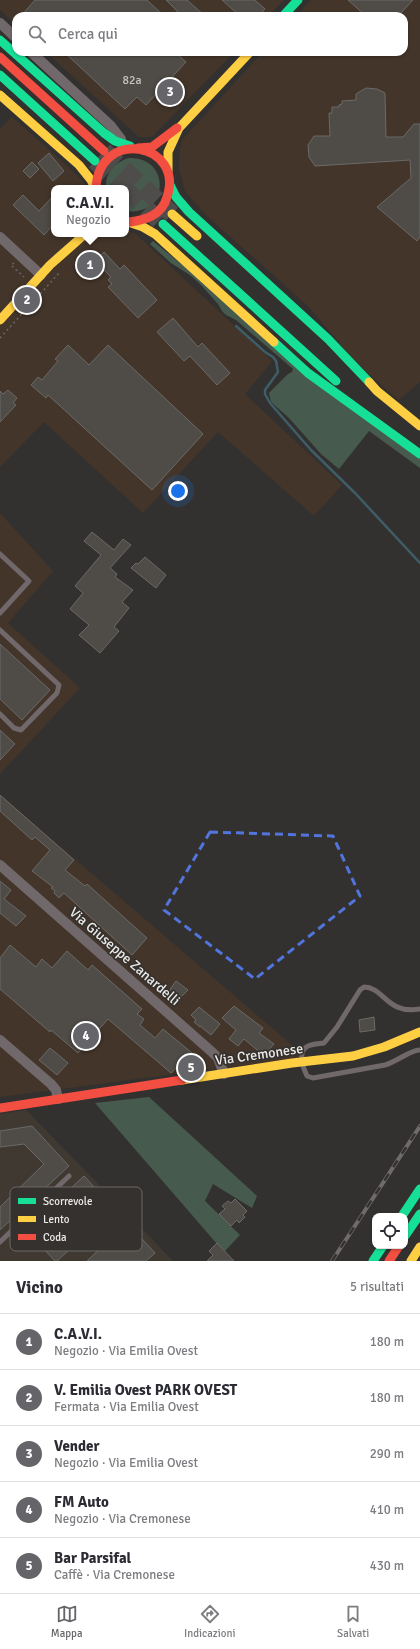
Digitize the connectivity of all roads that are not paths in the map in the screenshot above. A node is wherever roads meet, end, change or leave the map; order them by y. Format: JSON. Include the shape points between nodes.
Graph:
{"nodes":[{"id":1,"x":298,"y":0,"type":"edge"},
{"id":2,"x":285,"y":12,"type":"edge"},
{"id":3,"x":0,"y":23,"type":"edge"},
{"id":4,"x":12,"y":34,"type":"edge"},
{"id":5,"x":0,"y":40,"type":"edge"},
{"id":6,"x":12,"y":51,"type":"edge"},
{"id":7,"x":18,"y":56,"type":"edge"},
{"id":8,"x":35,"y":56,"type":"edge"},
{"id":9,"x":246,"y":56,"type":"edge"},
{"id":10,"x":0,"y":57,"type":"edge"},
{"id":11,"x":0,"y":75,"type":"edge"},
{"id":12,"x":0,"y":95,"type":"edge"},
{"id":13,"x":182,"y":125,"type":"junction"},
{"id":14,"x":134,"y":147,"type":"junction"},
{"id":15,"x":104,"y":151,"type":"tunnel mouth"},
{"id":16,"x":95,"y":161,"type":"tunnel mouth"},
{"id":17,"x":168,"y":173,"type":"junction"},
{"id":18,"x":94,"y":185,"type":"edge"},
{"id":19,"x":96,"y":185,"type":"edge"},
{"id":20,"x":170,"y":185,"type":"junction"},
{"id":21,"x":172,"y":214,"type":"tunnel mouth"},
{"id":22,"x":129,"y":222,"type":"edge"},
{"id":23,"x":129,"y":223,"type":"edge"},
{"id":24,"x":163,"y":224,"type":"tunnel mouth"},
{"id":25,"x":0,"y":237,"type":"edge"},
{"id":26,"x":72,"y":237,"type":"edge"},
{"id":27,"x":82,"y":237,"type":"edge"},
{"id":28,"x":206,"y":244,"type":"dead end"},
{"id":29,"x":50,"y":265,"type":"junction"},
{"id":30,"x":41,"y":275,"type":"junction"},
{"id":31,"x":0,"y":320,"type":"edge"},
{"id":32,"x":347,"y":372,"type":"dead end"},
{"id":33,"x":420,"y":426,"type":"edge"},
{"id":34,"x":420,"y":432,"type":"edge"},
{"id":35,"x":420,"y":448,"type":"edge"},
{"id":36,"x":420,"y":454,"type":"edge"},
{"id":37,"x":0,"y":554,"type":"edge"},
{"id":38,"x":0,"y":613,"type":"edge"},
{"id":39,"x":0,"y":630,"type":"edge"},
{"id":40,"x":0,"y":714,"type":"edge"},
{"id":41,"x":0,"y":865,"type":"edge"},
{"id":42,"x":420,"y":1009,"type":"edge"},
{"id":43,"x":420,"y":1032,"type":"edge"},
{"id":44,"x":0,"y":1040,"type":"edge"},
{"id":45,"x":419,"y":1050,"type":"edge"},
{"id":46,"x":303,"y":1062,"type":"junction"},
{"id":47,"x":224,"y":1074,"type":"junction"},
{"id":48,"x":58,"y":1100,"type":"junction"},
{"id":49,"x":1,"y":1107,"type":"edge"},
{"id":50,"x":69,"y":1176,"type":"dead end"},
{"id":51,"x":58,"y":1187,"type":"edge"},
{"id":52,"x":420,"y":1189,"type":"edge"},
{"id":53,"x":404,"y":1213,"type":"edge"},
{"id":54,"x":420,"y":1214,"type":"edge"},
{"id":55,"x":10,"y":1232,"type":"edge"},
{"id":56,"x":408,"y":1232,"type":"edge"},
{"id":57,"x":0,"y":1242,"type":"edge"},
{"id":58,"x":420,"y":1247,"type":"edge"},
{"id":59,"x":381,"y":1249,"type":"edge"},
{"id":60,"x":397,"y":1249,"type":"edge"},
{"id":61,"x":420,"y":1256,"type":"edge"},
{"id":62,"x":373,"y":1261,"type":"edge"},
{"id":63,"x":389,"y":1261,"type":"edge"},
{"id":64,"x":411,"y":1261,"type":"edge"},
{"id":65,"x":417,"y":1261,"type":"edge"}],
"edges":[{"from":1,"to":2,"type":"main road"},
{"from":3,"to":4,"type":"street"},
{"from":5,"to":6,"type":"main road"},
{"from":7,"to":14,"type":"main road","via":[[104,133],[115,141]]},
{"from":8,"to":14,"type":"street","via":[[111,126],[122,141]]},
{"from":9,"to":13,"type":"main road"},
{"from":10,"to":15,"type":"main road"},
{"from":11,"to":16,"type":"main road"},
{"from":12,"to":18,"type":"main road","via":[[82,167]]},
{"from":13,"to":14,"type":"main road","via":[[152,147]]},
{"from":13,"to":17,"type":"main road","via":[[168,152]]},
{"from":14,"to":17,"type":"main road","via":[[159,158]]},
{"from":14,"to":19,"type":"main road","via":[[121,150],[106,160],[98,175]]},
{"from":17,"to":20,"type":"main road"},
{"from":20,"to":22,"type":"main road","via":[[169,196],[160,211],[145,220]]},
{"from":20,"to":33,"type":"main road","via":[[184,207],[328,339],[377,391]]},
{"from":21,"to":28,"type":"main road"},
{"from":23,"to":36,"type":"main road","via":[[155,234],[308,373]]},
{"from":24,"to":35,"type":"main road","via":[[348,392]]},
{"from":25,"to":30,"type":"street"},
{"from":26,"to":29,"type":"main road"},
{"from":27,"to":29,"type":"main road"},
{"from":29,"to":30,"type":"main road"},
{"from":30,"to":31,"type":"main road"},
{"from":32,"to":34,"type":"main road","via":[[384,405]]},
{"from":37,"to":38,"type":"lane","via":[[29,581]]},
{"from":39,"to":40,"type":"lane","via":[[59,685],[57,693],[21,730],[14,728]]},
{"from":41,"to":47,"type":"street","name":"Via Giuseppe Zanardelli","via":[[212,1052],[218,1058]]},
{"from":42,"to":46,"type":"lane","via":[[397,1008],[370,988],[362,988],[324,1043],[305,1048],[302,1052]]},
{"from":43,"to":46,"type":"main road","name":"Via Cremonese","via":[[368,1053]]},
{"from":44,"to":48,"type":"street","via":[[51,1084],[56,1090]]},
{"from":45,"to":46,"type":"lane","via":[[385,1065],[313,1078],[307,1076]]},
{"from":46,"to":47,"type":"main road","name":"Via Cremonese"},
{"from":47,"to":48,"type":"main road","name":"Via Cremonese"},
{"from":48,"to":49,"type":"main road","name":"Via Cremonese"},
{"from":50,"to":51,"type":"lane"},
{"from":52,"to":53,"type":"main road"},
{"from":54,"to":56,"type":"main road"},
{"from":55,"to":57,"type":"lane"},
{"from":58,"to":64,"type":"main road"},
{"from":59,"to":62,"type":"main road"},
{"from":60,"to":63,"type":"main road"},
{"from":61,"to":65,"type":"main road"}]}
